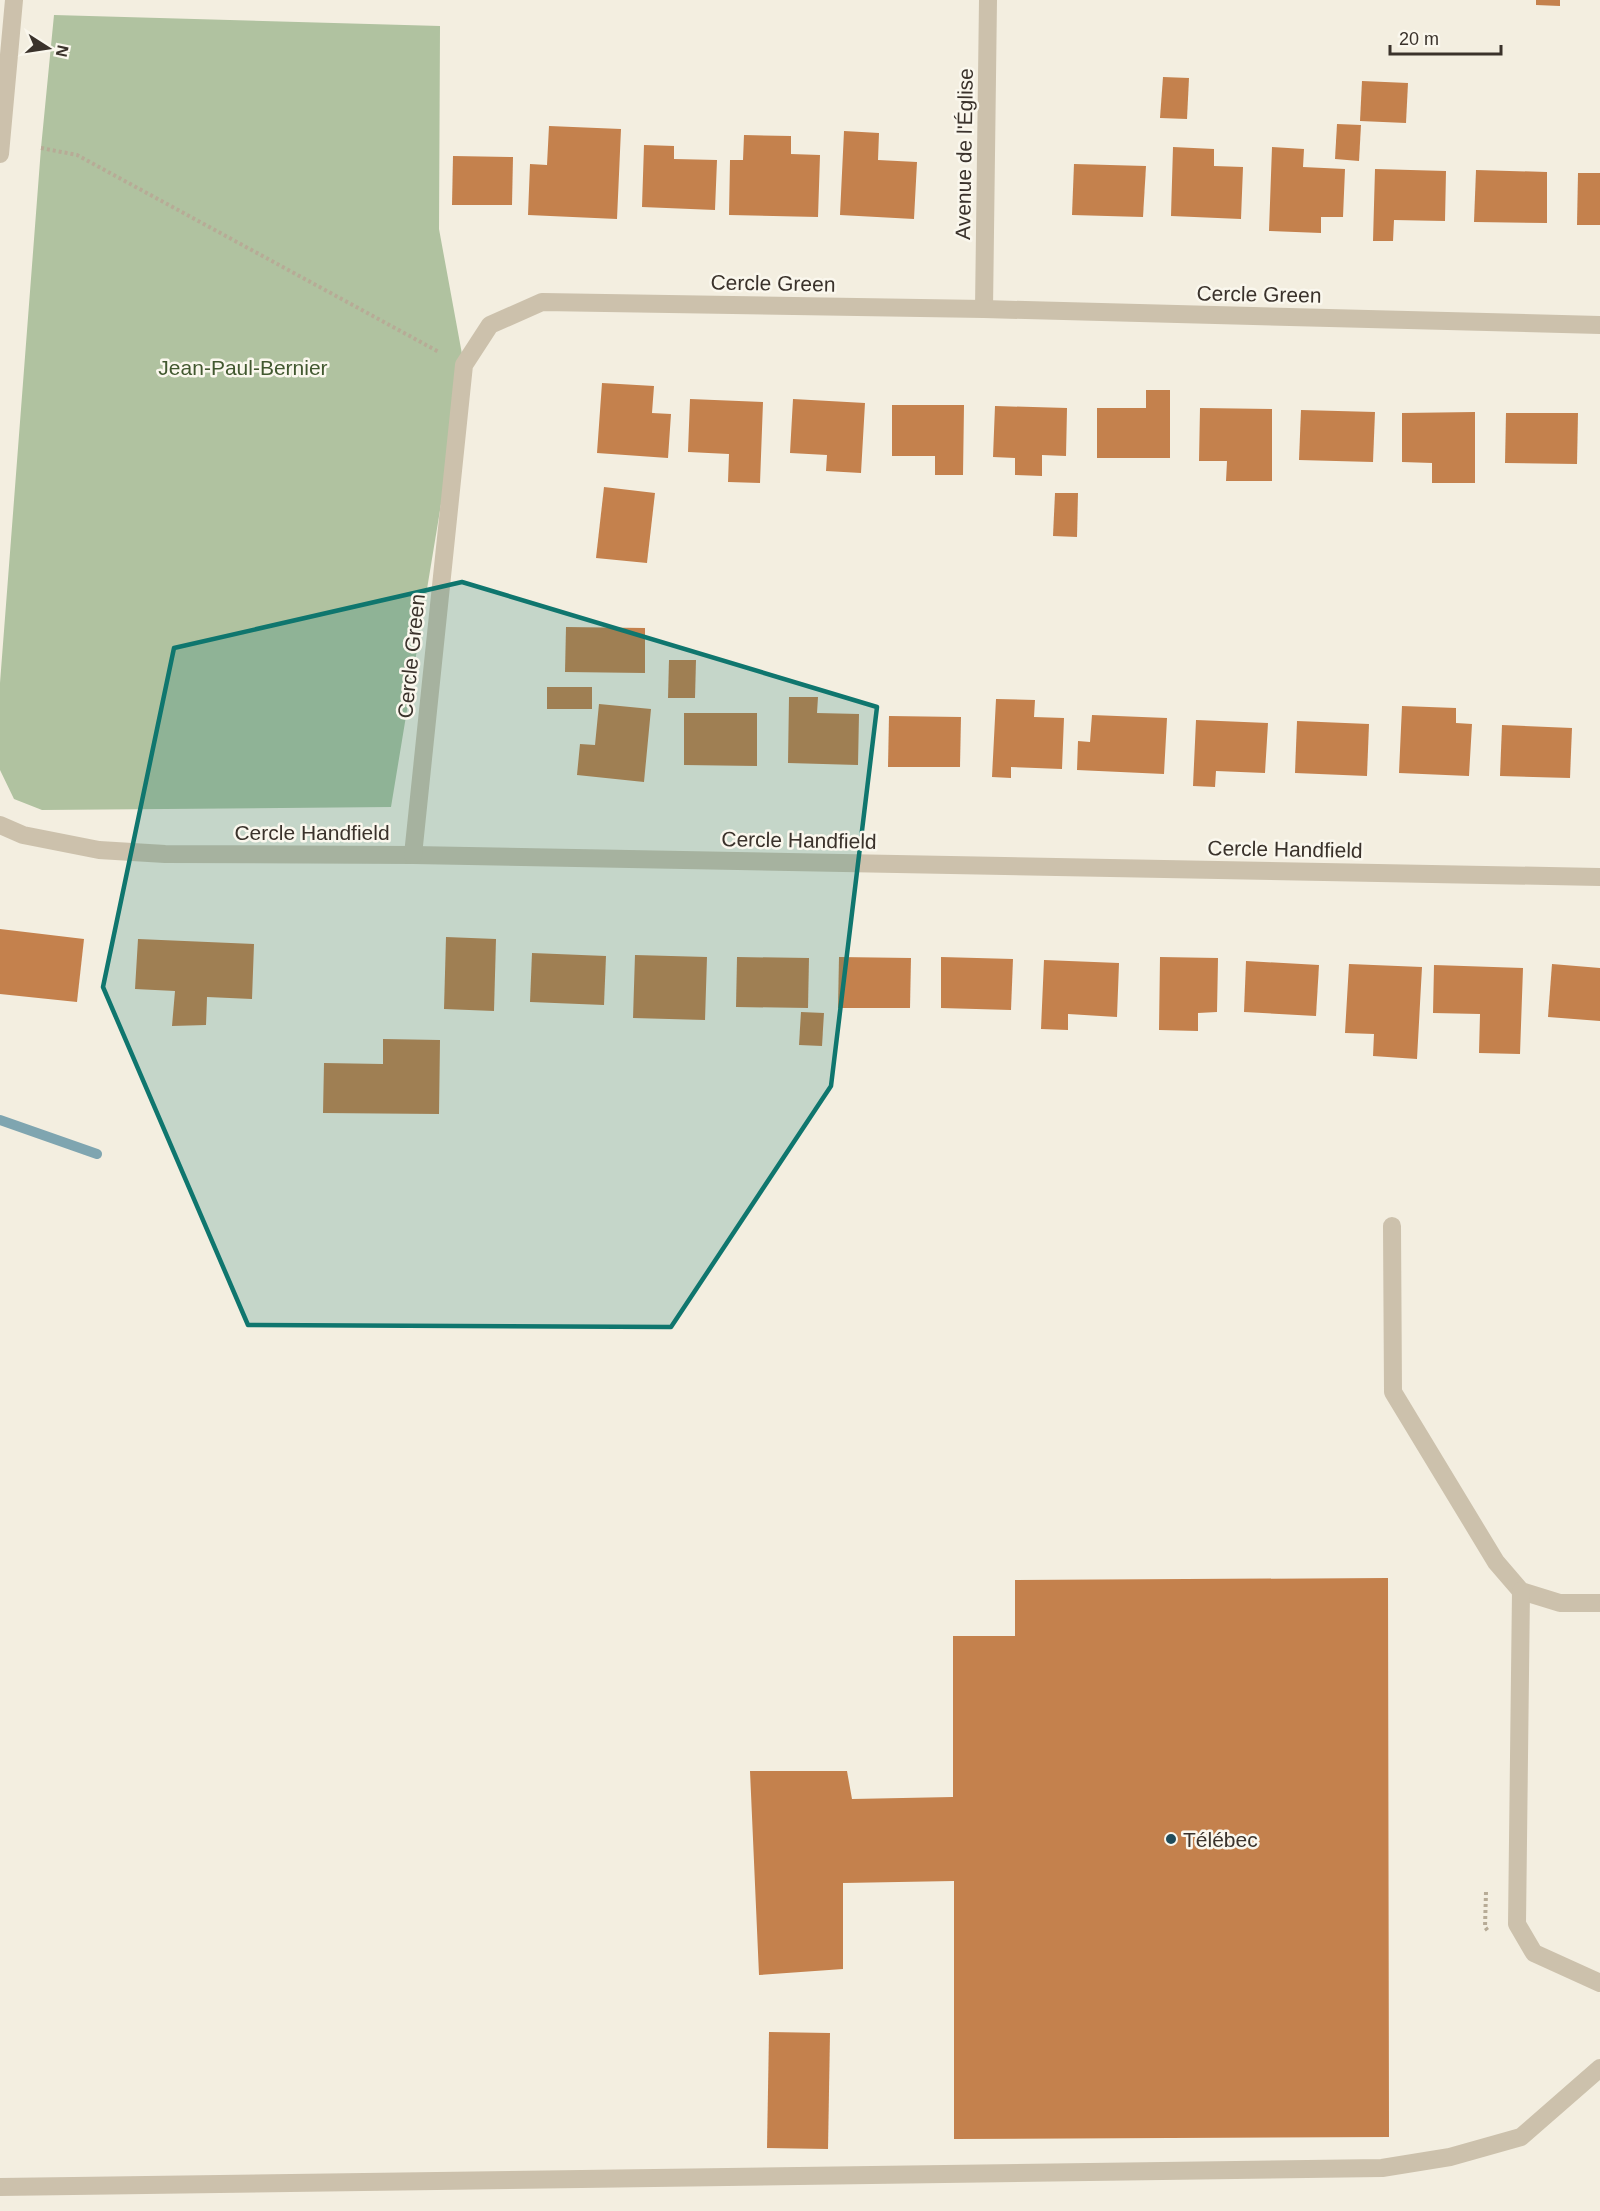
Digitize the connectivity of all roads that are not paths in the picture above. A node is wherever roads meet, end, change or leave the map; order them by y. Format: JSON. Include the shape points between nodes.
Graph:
{"nodes":[{"id":1,"x":14,"y":0,"type":"edge"},
{"id":2,"x":988,"y":0,"type":"edge"},
{"id":3,"x":0,"y":154,"type":"edge"},
{"id":4,"x":984,"y":309,"type":"junction"},
{"id":5,"x":1600,"y":325,"type":"edge"},
{"id":6,"x":0,"y":825,"type":"edge"},
{"id":7,"x":413,"y":855,"type":"junction"},
{"id":8,"x":1600,"y":877,"type":"edge"},
{"id":9,"x":1392,"y":1226,"type":"dead end"},
{"id":10,"x":1521,"y":1591,"type":"junction"},
{"id":11,"x":1600,"y":1603,"type":"edge"},
{"id":12,"x":1600,"y":1983,"type":"edge"},
{"id":13,"x":1600,"y":2068,"type":"edge"},
{"id":14,"x":0,"y":2187,"type":"edge"}],
"edges":[{"from":1,"to":3,"type":"street"},
{"from":2,"to":4,"type":"street","name":"Avenue de l'Église"},
{"from":4,"to":5,"type":"street","name":"Cercle Green"},
{"from":4,"to":7,"type":"street","name":"Cercle Green","via":[[542,302],[490,325],[464,366]]},
{"from":6,"to":7,"type":"street","name":"Cercle Handfield","via":[[23,835],[99,850]]},
{"from":7,"to":8,"type":"street","name":"Cercle Handfield"},
{"from":9,"to":10,"type":"street","via":[[1393,1392],[1496,1562]]},
{"from":10,"to":11,"type":"street","via":[[1560,1603]]},
{"from":10,"to":12,"type":"street","via":[[1517,1924],[1534,1953]]},
{"from":13,"to":14,"type":"street","via":[[1521,2138],[1450,2157],[1382,2168]]}]}
